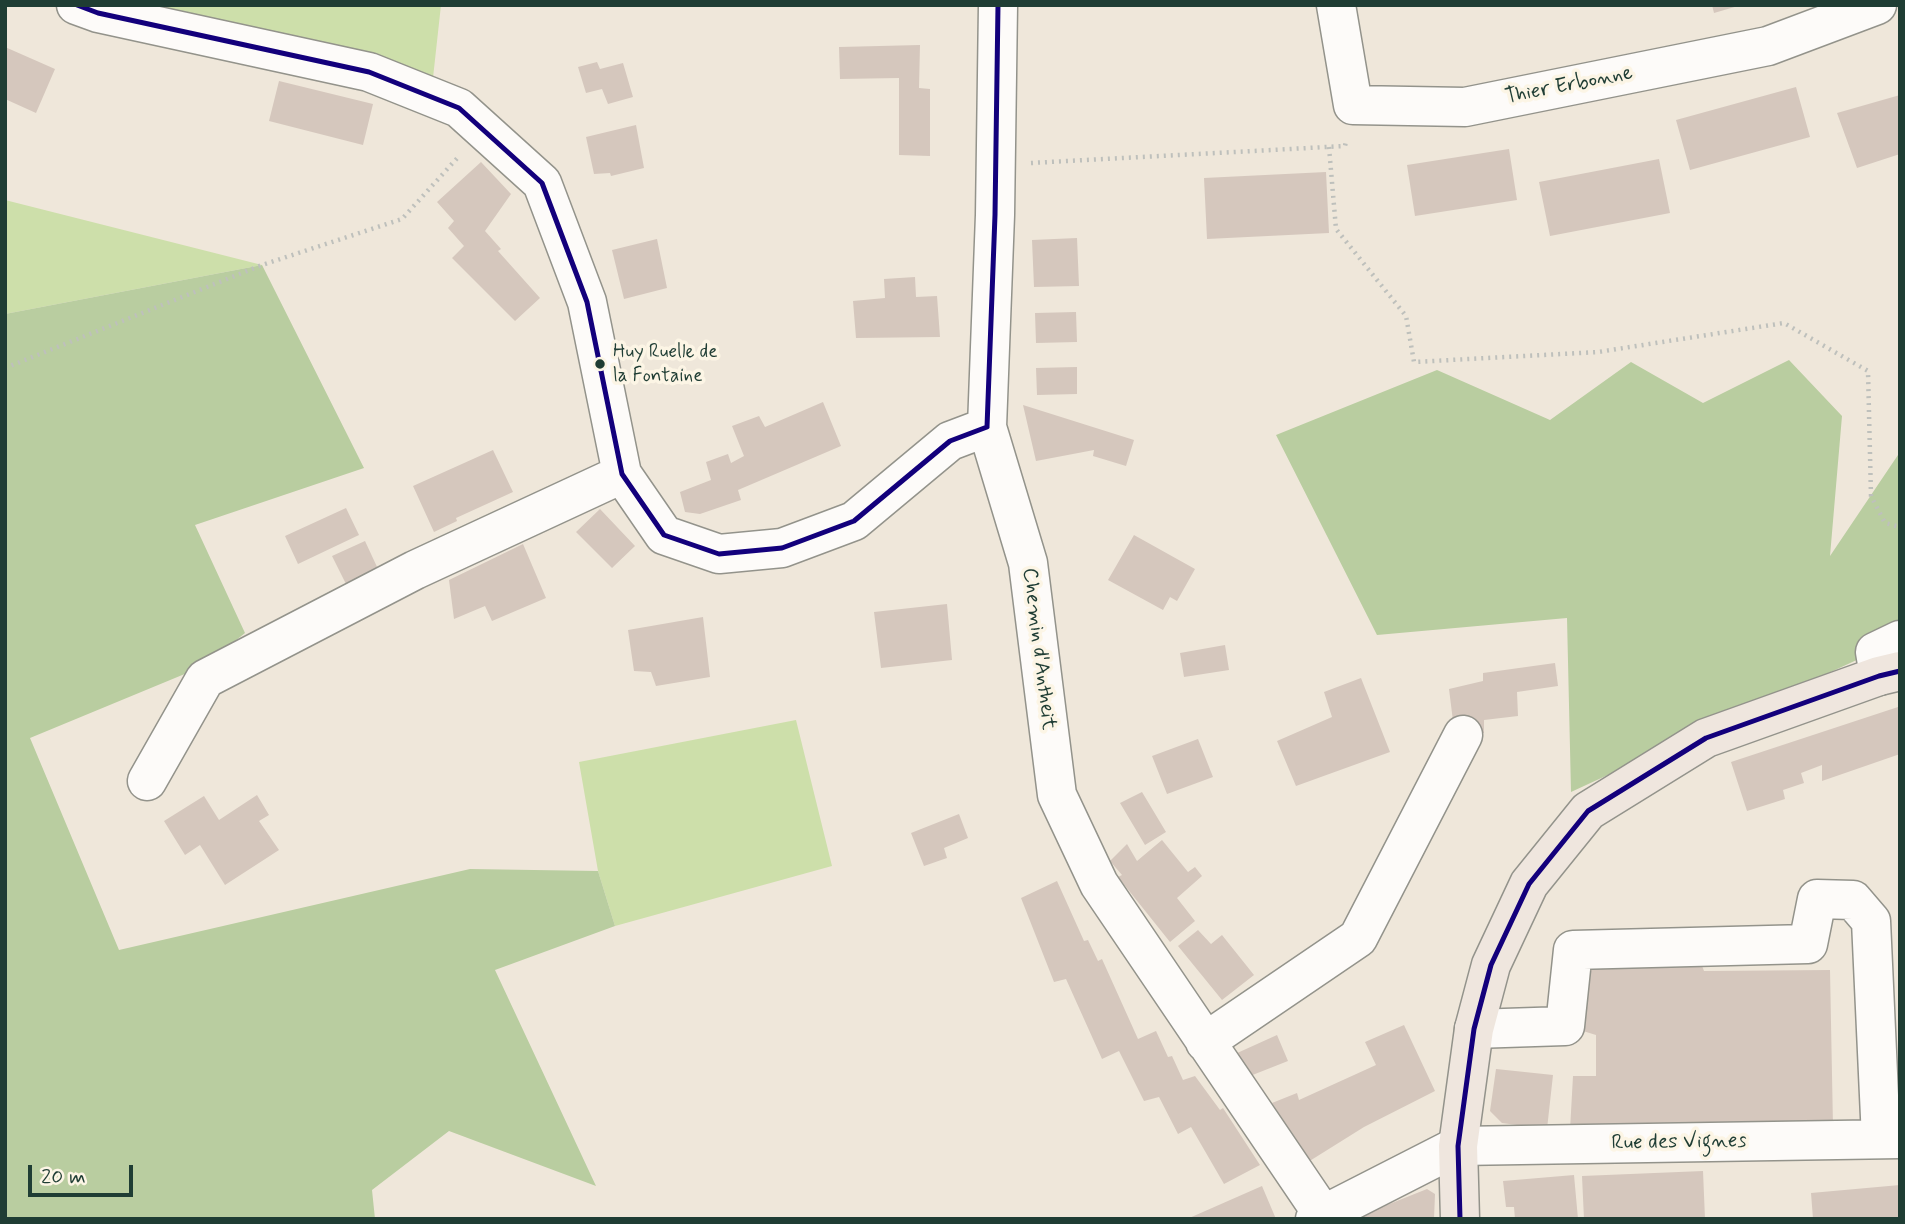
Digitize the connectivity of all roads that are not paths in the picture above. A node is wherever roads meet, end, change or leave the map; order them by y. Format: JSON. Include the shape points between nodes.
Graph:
{"nodes":[{"id":1,"x":76,"y":5,"type":"edge"},
{"id":2,"x":998,"y":5,"type":"edge"},
{"id":3,"x":1336,"y":5,"type":"edge"},
{"id":4,"x":1877,"y":5,"type":"edge"},
{"id":5,"x":986,"y":427,"type":"junction"},
{"id":6,"x":622,"y":474,"type":"junction"},
{"id":7,"x":1900,"y":640,"type":"edge"},
{"id":8,"x":1889,"y":674,"type":"edge"},
{"id":9,"x":1463,"y":736,"type":"dead end"},
{"id":10,"x":147,"y":781,"type":"dead end"},
{"id":11,"x":1474,"y":1029,"type":"junction"},
{"id":12,"x":1205,"y":1042,"type":"junction"},
{"id":13,"x":1890,"y":1139,"type":"edge"},
{"id":14,"x":1458,"y":1146,"type":"junction"},
{"id":15,"x":1321,"y":1217,"type":"edge"},
{"id":16,"x":1460,"y":1219,"type":"edge"}],
"edges":[{"from":1,"to":6,"type":"street","via":[[369,72],[458,108],[542,183],[587,302]]},
{"from":2,"to":5,"type":"street","name":"Chemin d'Antheit"},
{"from":3,"to":4,"type":"street","name":"Thier Erbonne","via":[[1353,105],[1465,107],[1769,46]]},
{"from":5,"to":6,"type":"street","via":[[950,441],[854,521],[782,548],[719,554],[664,534]]},
{"from":5,"to":12,"type":"street","name":"Chemin d'Antheit","via":[[1028,563],[1057,795],[1099,884]]},
{"from":6,"to":10,"type":"street","via":[[415,570],[205,679]]},
{"from":7,"to":8,"type":"street","via":[[1875,652]]},
{"from":8,"to":11,"type":"main road","via":[[1706,738],[1588,811],[1529,884],[1491,965]]},
{"from":9,"to":12,"type":"street","via":[[1358,938]]},
{"from":11,"to":13,"type":"street","via":[[1565,1026],[1573,950],[1808,944],[1817,899],[1853,900],[1871,921]]},
{"from":11,"to":14,"type":"main road"},
{"from":12,"to":15,"type":"street","name":"Chemin d'Antheit"},
{"from":13,"to":14,"type":"street","name":"Rue des Vignes"},
{"from":14,"to":15,"type":"street"},
{"from":14,"to":16,"type":"main road"}]}
